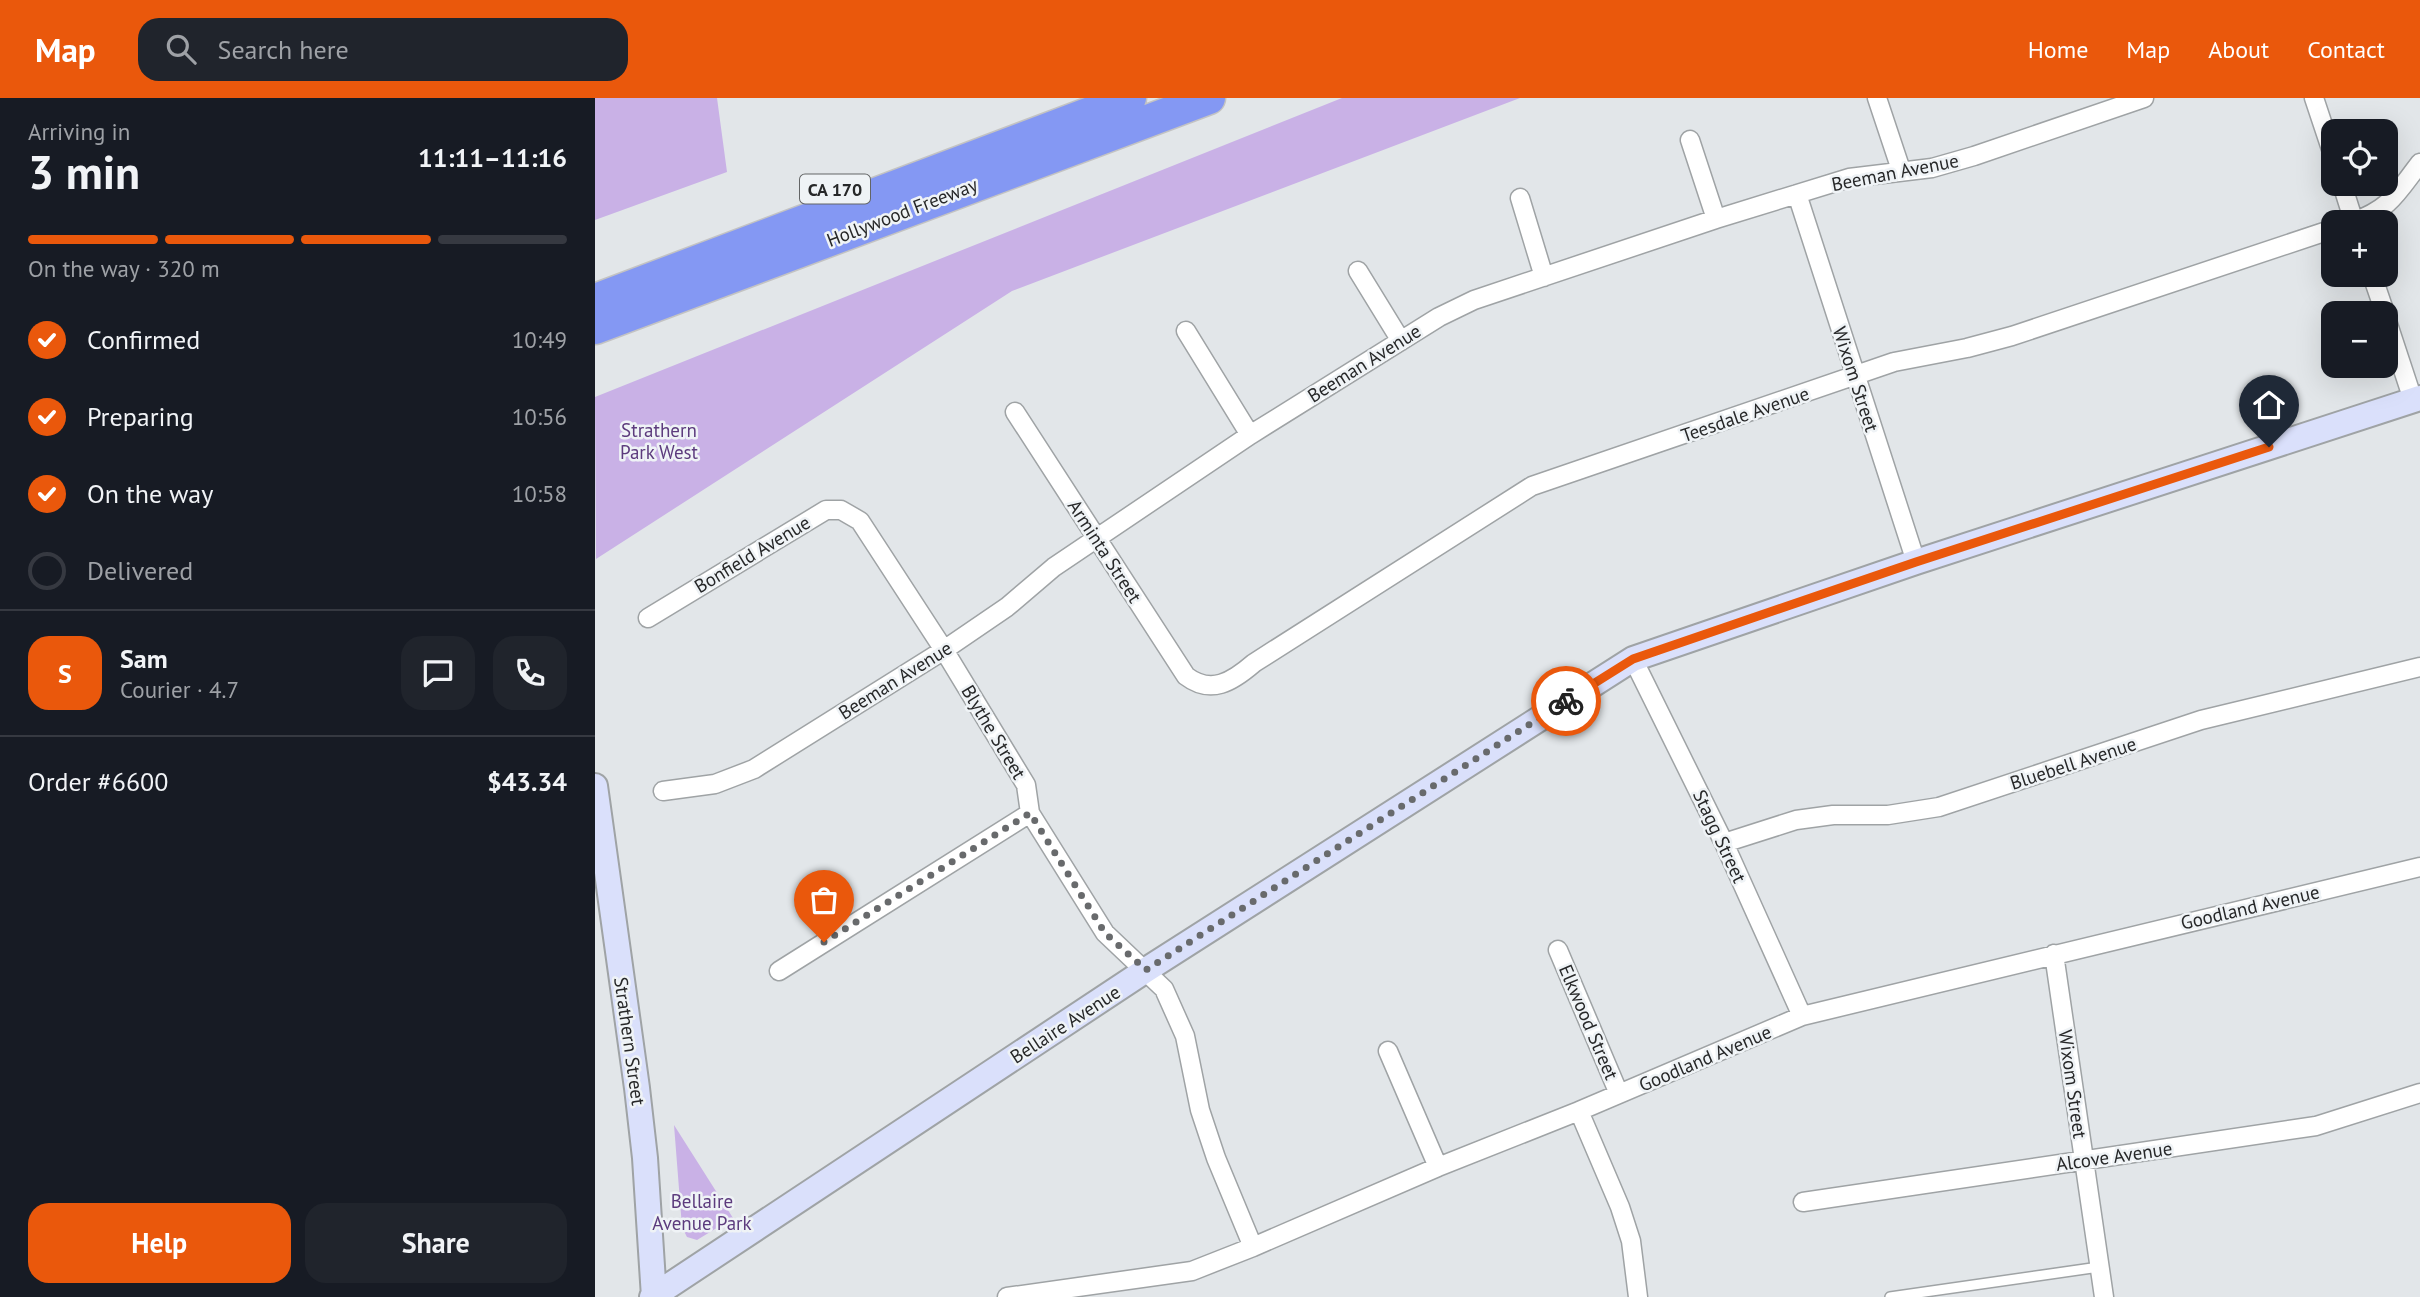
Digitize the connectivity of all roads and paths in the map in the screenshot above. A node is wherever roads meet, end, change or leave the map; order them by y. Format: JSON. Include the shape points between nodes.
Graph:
{"nodes":[{"id":1,"x":1074,"y":98,"type":"edge"},
{"id":2,"x":1130,"y":98,"type":"edge"},
{"id":3,"x":1209,"y":98,"type":"edge"},
{"id":4,"x":1877,"y":98,"type":"edge"},
{"id":5,"x":2144,"y":98,"type":"edge"},
{"id":6,"x":2315,"y":98,"type":"edge"},
{"id":7,"x":2098,"y":105,"type":"edge"},
{"id":8,"x":2322,"y":119,"type":"edge"},
{"id":9,"x":1690,"y":140,"type":"dead end"},
{"id":10,"x":2420,"y":163,"type":"edge"},
{"id":11,"x":1901,"y":170,"type":"junction"},
{"id":12,"x":1797,"y":194,"type":"junction"},
{"id":13,"x":1520,"y":198,"type":"dead end"},
{"id":14,"x":930,"y":201,"type":"junction"},
{"id":15,"x":2381,"y":210,"type":"edge"},
{"id":16,"x":1716,"y":219,"type":"junction"},
{"id":17,"x":2321,"y":233,"type":"edge"},
{"id":18,"x":1357,"y":271,"type":"dead end"},
{"id":19,"x":1544,"y":277,"type":"junction"},
{"id":20,"x":595,"y":278,"type":"edge"},
{"id":21,"x":595,"y":300,"type":"edge"},
{"id":22,"x":595,"y":312,"type":"edge"},
{"id":23,"x":595,"y":328,"type":"edge"},
{"id":24,"x":1186,"y":331,"type":"dead end"},
{"id":25,"x":1401,"y":341,"type":"junction"},
{"id":26,"x":2398,"y":349,"type":"edge"},
{"id":27,"x":1854,"y":377,"type":"junction"},
{"id":28,"x":2417,"y":399,"type":"edge"},
{"id":29,"x":1015,"y":412,"type":"dead end"},
{"id":30,"x":1250,"y":435,"type":"junction"},
{"id":31,"x":860,"y":521,"type":"joint"},
{"id":32,"x":1097,"y":538,"type":"junction"},
{"id":33,"x":1916,"y":562,"type":"junction"},
{"id":34,"x":648,"y":618,"type":"dead end"},
{"id":35,"x":944,"y":650,"type":"junction"},
{"id":36,"x":1633,"y":659,"type":"junction"},
{"id":37,"x":2420,"y":667,"type":"edge"},
{"id":38,"x":1198,"y":686,"type":"joint"},
{"id":39,"x":595,"y":787,"type":"edge"},
{"id":40,"x":663,"y":791,"type":"dead end"},
{"id":41,"x":1030,"y":813,"type":"junction"},
{"id":42,"x":1724,"y":843,"type":"junction"},
{"id":43,"x":2420,"y":867,"type":"edge"},
{"id":44,"x":1558,"y":950,"type":"dead end"},
{"id":45,"x":2054,"y":954,"type":"junction"},
{"id":46,"x":1146,"y":970,"type":"junction"},
{"id":47,"x":779,"y":971,"type":"dead end"},
{"id":48,"x":1802,"y":1016,"type":"junction"},
{"id":49,"x":1388,"y":1051,"type":"dead end"},
{"id":50,"x":2420,"y":1093,"type":"edge"},
{"id":51,"x":1619,"y":1094,"type":"junction"},
{"id":52,"x":1579,"y":1111,"type":"junction"},
{"id":53,"x":2084,"y":1161,"type":"junction"},
{"id":54,"x":1439,"y":1167,"type":"junction"},
{"id":55,"x":1803,"y":1202,"type":"dead end"},
{"id":56,"x":1253,"y":1247,"type":"junction"},
{"id":57,"x":2099,"y":1267,"type":"junction"},
{"id":58,"x":653,"y":1296,"type":"edge"},
{"id":59,"x":1007,"y":1297,"type":"edge"},
{"id":60,"x":1638,"y":1297,"type":"edge"},
{"id":61,"x":1890,"y":1297,"type":"edge"},
{"id":62,"x":2104,"y":1297,"type":"edge"}],
"edges":[{"from":1,"to":20,"type":"highway","number":"CA 170"},
{"from":2,"to":21,"type":"highway"},
{"from":3,"to":14,"type":"highway","name":"Hollywood Freeway","number":"CA 170"},
{"from":4,"to":11,"type":"street"},
{"from":5,"to":7,"type":"street","name":"Beeman Avenue"},
{"from":6,"to":8,"type":"street"},
{"from":7,"to":11,"type":"street","name":"Beeman Avenue","via":[[1974,156],[1932,168]]},
{"from":9,"to":16,"type":"street"},
{"from":10,"to":15,"type":"street"},
{"from":11,"to":12,"type":"street","name":"Beeman Avenue","via":[[1849,178]]},
{"from":12,"to":16,"type":"street","name":"Beeman Avenue"},
{"from":12,"to":27,"type":"street","name":"Wixom Street"},
{"from":13,"to":19,"type":"street"},
{"from":14,"to":22,"type":"highway","via":[[898,198]]},
{"from":14,"to":23,"type":"highway","name":"Hollywood Freeway","number":"CA 170"},
{"from":16,"to":19,"type":"street","name":"Beeman Avenue"},
{"from":17,"to":27,"type":"street","name":"Teesdale Avenue","via":[[2012,336],[1894,362]]},
{"from":18,"to":25,"type":"street"},
{"from":19,"to":25,"type":"street","name":"Beeman Avenue","via":[[1474,300]]},
{"from":24,"to":30,"type":"street"},
{"from":25,"to":30,"type":"street","name":"Beeman Avenue"},
{"from":26,"to":28,"type":"street"},
{"from":27,"to":33,"type":"street","name":"Wixom Street"},
{"from":27,"to":38,"type":"street","name":"Teesdale Avenue","via":[[1532,486],[1238,676],[1219,685]]},
{"from":28,"to":33,"type":"street","name":"Bellaire Avenue"},
{"from":29,"to":32,"type":"street","name":"Arminta Street"},
{"from":30,"to":32,"type":"street","name":"Beeman Avenue"},
{"from":31,"to":34,"type":"street","name":"Bonfield Avenue","via":[[841,510],[826,510]]},
{"from":31,"to":35,"type":"street","name":"Blythe Street"},
{"from":32,"to":35,"type":"street","name":"Beeman Avenue"},
{"from":32,"to":38,"type":"street","name":"Arminta Street","via":[[1186,676]]},
{"from":33,"to":36,"type":"street","name":"Bellaire Avenue"},
{"from":35,"to":40,"type":"street","name":"Beeman Avenue","via":[[754,769],[715,784]]},
{"from":35,"to":41,"type":"street","name":"Blythe Street","via":[[1026,785]]},
{"from":36,"to":42,"type":"street","name":"Stagg Street"},
{"from":36,"to":46,"type":"street","name":"Bellaire Avenue"},
{"from":37,"to":42,"type":"street","name":"Bluebell Avenue","via":[[2201,720],[1939,807],[1796,820]]},
{"from":39,"to":58,"type":"street","name":"Strathern Street","via":[[639,1099]]},
{"from":41,"to":46,"type":"street","name":"Blythe Street","via":[[1105,933]]},
{"from":41,"to":47,"type":"street"},
{"from":42,"to":48,"type":"street","name":"Stagg Street"},
{"from":43,"to":45,"type":"street","name":"Goodland Avenue"},
{"from":44,"to":51,"type":"street","name":"Elkwood Street"},
{"from":45,"to":48,"type":"street","name":"Goodland Avenue"},
{"from":45,"to":53,"type":"street","name":"Wixom Street"},
{"from":46,"to":56,"type":"street","name":"Blythe Street","via":[[1164,989],[1185,1036],[1216,1158]]},
{"from":46,"to":58,"type":"street","name":"Bellaire Avenue"},
{"from":48,"to":51,"type":"street","name":"Goodland Avenue"},
{"from":49,"to":54,"type":"street"},
{"from":50,"to":53,"type":"street","name":"Alcove Avenue","via":[[2316,1126]]},
{"from":51,"to":52,"type":"street","name":"Goodland Avenue"},
{"from":52,"to":54,"type":"street","name":"Goodland Avenue"},
{"from":52,"to":60,"type":"street","via":[[1621,1207],[1631,1241]]},
{"from":53,"to":55,"type":"street","name":"Alcove Avenue"},
{"from":53,"to":57,"type":"street","name":"Wixom Street"},
{"from":54,"to":56,"type":"street","name":"Goodland Avenue"},
{"from":56,"to":59,"type":"street","name":"Goodland Avenue","via":[[1192,1271]]},
{"from":57,"to":61,"type":"lane"},
{"from":57,"to":62,"type":"street","name":"Wixom Street"}]}
